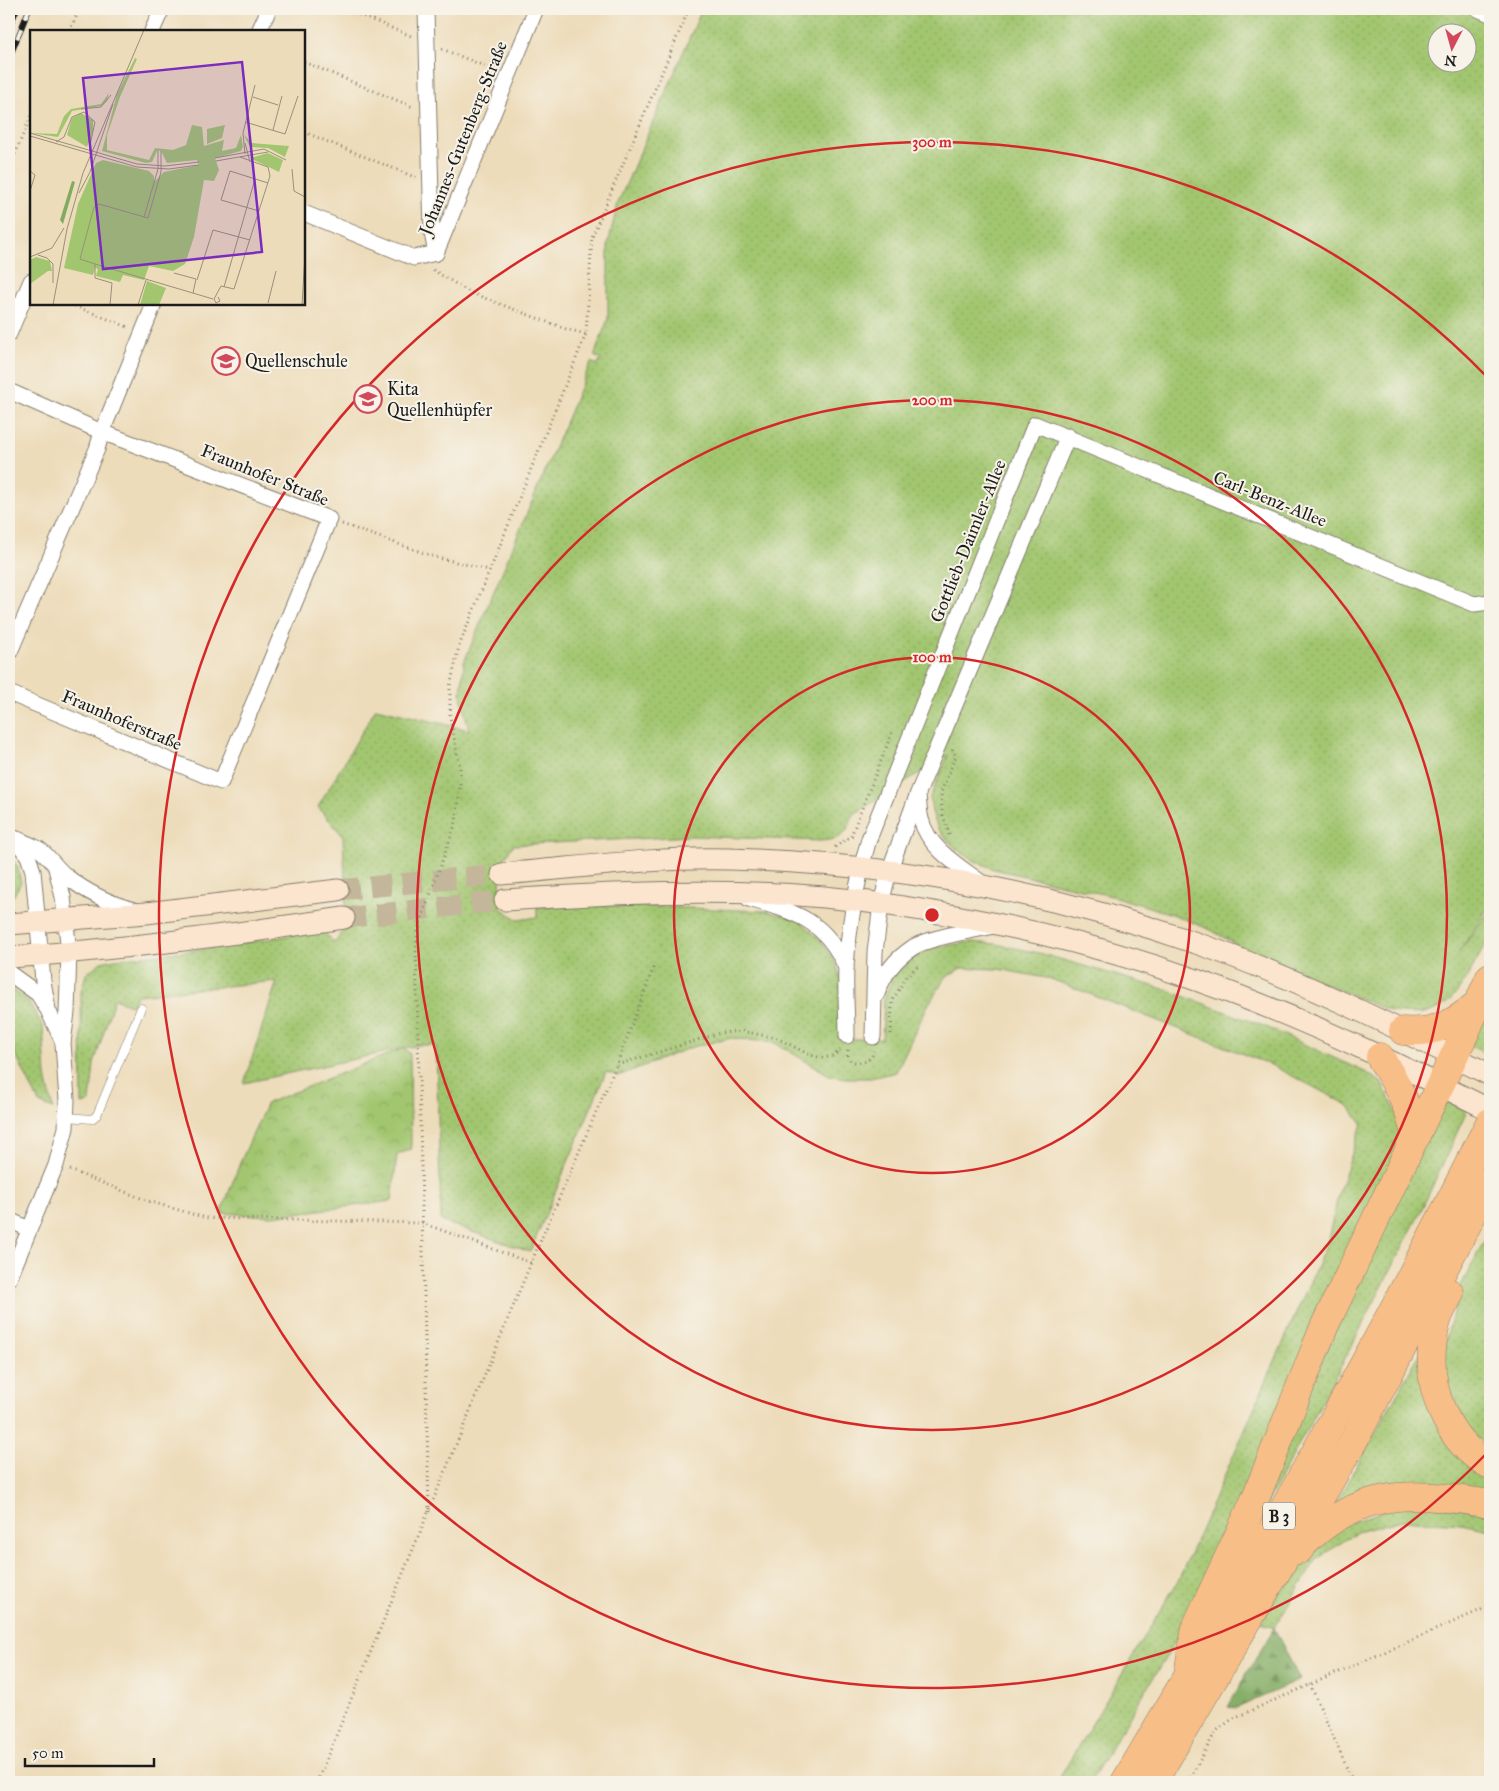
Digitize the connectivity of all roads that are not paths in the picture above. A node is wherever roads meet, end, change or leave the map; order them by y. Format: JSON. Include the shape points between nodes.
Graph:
{"nodes":[{"id":1,"x":162,"y":9,"type":"edge"},
{"id":2,"x":269,"y":9,"type":"edge"},
{"id":3,"x":426,"y":9,"type":"edge"},
{"id":4,"x":536,"y":9,"type":"edge"},
{"id":5,"x":1478,"y":9,"type":"edge"},
{"id":6,"x":1490,"y":14,"type":"edge"},
{"id":7,"x":152,"y":30,"type":"edge"},
{"id":8,"x":259,"y":30,"type":"edge"},
{"id":9,"x":305,"y":213,"type":"edge"},
{"id":10,"x":436,"y":253,"type":"junction"},
{"id":11,"x":30,"y":283,"type":"edge"},
{"id":12,"x":154,"y":305,"type":"edge"},
{"id":13,"x":9,"y":334,"type":"edge"},
{"id":14,"x":9,"y":391,"type":"edge"},
{"id":15,"x":1036,"y":424,"type":"joint"},
{"id":16,"x":102,"y":432,"type":"junction"},
{"id":17,"x":1068,"y":436,"type":"junction"},
{"id":18,"x":1490,"y":602,"type":"edge"},
{"id":19,"x":9,"y":654,"type":"edge"},
{"id":20,"x":9,"y":693,"type":"edge"},
{"id":21,"x":221,"y":782,"type":"joint"},
{"id":22,"x":918,"y":793,"type":"junction"},
{"id":23,"x":12,"y":837,"type":"edge"},
{"id":24,"x":56,"y":868,"type":"junction"},
{"id":25,"x":861,"y":868,"type":"junction"},
{"id":26,"x":888,"y":871,"type":"junction"},
{"id":27,"x":502,"y":874,"type":"tunnel mouth"},
{"id":28,"x":985,"y":886,"type":"junction"},
{"id":29,"x":338,"y":890,"type":"tunnel mouth"},
{"id":30,"x":726,"y":892,"type":"junction"},
{"id":31,"x":505,"y":900,"type":"tunnel mouth"},
{"id":32,"x":854,"y":900,"type":"junction"},
{"id":33,"x":881,"y":904,"type":"junction"},
{"id":34,"x":146,"y":913,"type":"junction"},
{"id":35,"x":344,"y":918,"type":"tunnel mouth"},
{"id":36,"x":66,"y":919,"type":"junction"},
{"id":37,"x":37,"y":922,"type":"junction"},
{"id":38,"x":9,"y":924,"type":"edge"},
{"id":39,"x":1001,"y":924,"type":"junction"},
{"id":40,"x":68,"y":952,"type":"junction"},
{"id":41,"x":41,"y":954,"type":"junction"},
{"id":42,"x":9,"y":957,"type":"edge"},
{"id":43,"x":846,"y":969,"type":"junction"},
{"id":44,"x":9,"y":973,"type":"edge"},
{"id":45,"x":1490,"y":976,"type":"edge"},
{"id":46,"x":1477,"y":1004,"type":"junction"},
{"id":47,"x":873,"y":1005,"type":"junction"},
{"id":48,"x":141,"y":1008,"type":"dead end"},
{"id":49,"x":48,"y":1010,"type":"junction"},
{"id":50,"x":1403,"y":1031,"type":"junction"},
{"id":51,"x":847,"y":1036,"type":"road end"},
{"id":52,"x":873,"y":1037,"type":"road end"},
{"id":53,"x":63,"y":1043,"type":"junction"},
{"id":54,"x":1454,"y":1056,"type":"junction"},
{"id":55,"x":1380,"y":1057,"type":"junction"},
{"id":56,"x":1490,"y":1076,"type":"edge"},
{"id":57,"x":1440,"y":1086,"type":"junction"},
{"id":58,"x":66,"y":1117,"type":"junction"},
{"id":59,"x":1488,"y":1123,"type":"edge"},
{"id":60,"x":1416,"y":1137,"type":"junction"},
{"id":61,"x":1490,"y":1181,"type":"edge"},
{"id":62,"x":1490,"y":1210,"type":"edge"},
{"id":63,"x":9,"y":1220,"type":"edge"},
{"id":64,"x":29,"y":1228,"type":"junction"},
{"id":65,"x":9,"y":1279,"type":"edge"},
{"id":66,"x":1490,"y":1465,"type":"edge"},
{"id":67,"x":1490,"y":1504,"type":"edge"},
{"id":68,"x":1252,"y":1613,"type":"junction"},
{"id":69,"x":1186,"y":1680,"type":"junction"},
{"id":70,"x":1125,"y":1782,"type":"edge"},
{"id":71,"x":1153,"y":1782,"type":"edge"}],
"edges":[{"from":1,"to":7,"type":"street"},
{"from":2,"to":8,"type":"street"},
{"from":3,"to":10,"type":"street","name":"Johannes-Gutenberg-Straße","via":[[432,233]]},
{"from":4,"to":10,"type":"street","name":"Johannes-Gutenberg-Straße"},
{"from":5,"to":6,"type":"street"},
{"from":9,"to":10,"type":"street","name":"Johannes-Gutenberg-Straße","via":[[414,258]]},
{"from":11,"to":13,"type":"street"},
{"from":12,"to":16,"type":"street"},
{"from":14,"to":16,"type":"street","name":"Fraunhofer Straße"},
{"from":15,"to":17,"type":"street","name":"Carl-Benz-Allee"},
{"from":15,"to":25,"type":"street","name":"Gottlieb-Daimler-Allee","via":[[874,825]]},
{"from":16,"to":19,"type":"street"},
{"from":16,"to":21,"type":"street","name":"Fraunhofer Straße","via":[[329,519]]},
{"from":17,"to":18,"type":"street","name":"Carl-Benz-Allee","via":[[1474,604]]},
{"from":17,"to":22,"type":"street"},
{"from":20,"to":21,"type":"street","name":"Fraunhoferstraße"},
{"from":22,"to":26,"type":"street"},
{"from":22,"to":28,"type":"street","via":[[922,820],[932,841]]},
{"from":23,"to":24,"type":"street","via":[[38,848]]},
{"from":23,"to":37,"type":"street","via":[[28,856],[33,871]]},
{"from":24,"to":34,"type":"street","via":[[94,894]]},
{"from":24,"to":36,"type":"street"},
{"from":25,"to":26,"type":"main road"},
{"from":25,"to":27,"type":"main road","via":[[726,859],[655,861]]},
{"from":25,"to":32,"type":"street","name":"Gottlieb-Daimler-Allee"},
{"from":26,"to":28,"type":"main road"},
{"from":26,"to":33,"type":"street"},
{"from":28,"to":50,"type":"main road","via":[[1082,908],[1199,944],[1277,974]]},
{"from":29,"to":34,"type":"main road"},
{"from":30,"to":31,"type":"main road","via":[[609,893]]},
{"from":30,"to":32,"type":"main road"},
{"from":30,"to":43,"type":"street","via":[[788,910],[814,923],[831,940]]},
{"from":32,"to":33,"type":"main road"},
{"from":32,"to":43,"type":"street","name":"Gottlieb-Daimler-Allee"},
{"from":33,"to":39,"type":"main road"},
{"from":33,"to":47,"type":"street"},
{"from":34,"to":36,"type":"main road"},
{"from":35,"to":40,"type":"main road"},
{"from":36,"to":37,"type":"main road"},
{"from":36,"to":40,"type":"street"},
{"from":37,"to":38,"type":"main road"},
{"from":37,"to":41,"type":"street"},
{"from":39,"to":47,"type":"street","via":[[912,948],[890,968]]},
{"from":39,"to":55,"type":"main road","via":[[1134,958],[1205,982]]},
{"from":40,"to":41,"type":"main road"},
{"from":40,"to":53,"type":"street"},
{"from":41,"to":42,"type":"main road"},
{"from":41,"to":49,"type":"street"},
{"from":43,"to":51,"type":"street","name":"Gottlieb-Daimler-Allee"},
{"from":44,"to":49,"type":"street","via":[[38,994]]},
{"from":45,"to":46,"type":"highway"},
{"from":46,"to":50,"type":"highway","via":[[1442,1027],[1420,1032]]},
{"from":46,"to":54,"type":"highway"},
{"from":47,"to":52,"type":"street"},
{"from":48,"to":58,"type":"lane","via":[[97,1115],[92,1119]]},
{"from":49,"to":53,"type":"street"},
{"from":50,"to":54,"type":"main road"},
{"from":53,"to":58,"type":"street"},
{"from":54,"to":56,"type":"main road"},
{"from":54,"to":57,"type":"highway"},
{"from":55,"to":57,"type":"main road"},
{"from":55,"to":60,"type":"highway","via":[[1400,1089]]},
{"from":57,"to":59,"type":"main road"},
{"from":57,"to":60,"type":"highway"},
{"from":58,"to":64,"type":"street","via":[[56,1165]]},
{"from":59,"to":69,"type":"highway","number":"B 3","via":[[1371,1352]]},
{"from":60,"to":69,"type":"highway","via":[[1324,1327],[1254,1502],[1196,1627]]},
{"from":61,"to":68,"type":"highway","number":"B 3","via":[[1353,1442]]},
{"from":62,"to":66,"type":"highway","via":[[1436,1322],[1431,1362],[1434,1388],[1445,1417],[1464,1443]]},
{"from":63,"to":64,"type":"street"},
{"from":64,"to":65,"type":"street"},
{"from":67,"to":68,"type":"highway","via":[[1405,1495],[1363,1504],[1342,1513],[1305,1541],[1267,1600]]},
{"from":68,"to":71,"type":"highway","number":"B 3"},
{"from":69,"to":70,"type":"highway","number":"B 3"}]}
